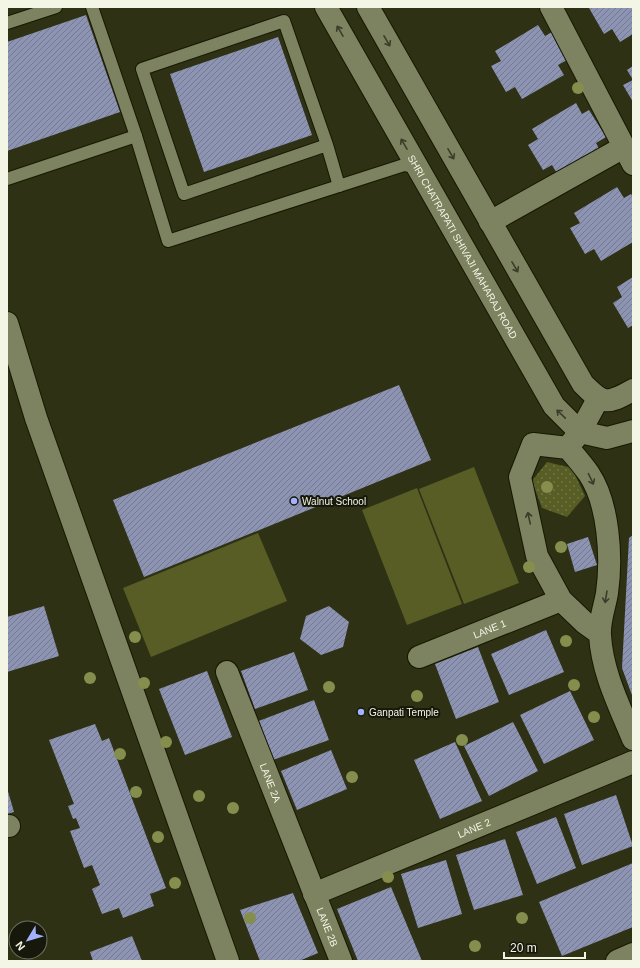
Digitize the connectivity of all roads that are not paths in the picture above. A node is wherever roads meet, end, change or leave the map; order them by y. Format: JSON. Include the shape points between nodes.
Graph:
{"nodes":[{"id":1,"x":56,"y":7,"type":"edge"},
{"id":2,"x":92,"y":7,"type":"edge"},
{"id":3,"x":326,"y":7,"type":"edge"},
{"id":4,"x":368,"y":7,"type":"edge"},
{"id":5,"x":551,"y":7,"type":"edge"},
{"id":6,"x":7,"y":23,"type":"edge"},
{"id":7,"x":136,"y":136,"type":"junction"},
{"id":8,"x":326,"y":145,"type":"junction"},
{"id":9,"x":628,"y":155,"type":"edge"},
{"id":10,"x":417,"y":167,"type":"junction"},
{"id":11,"x":7,"y":180,"type":"edge"},
{"id":12,"x":339,"y":186,"type":"junction"},
{"id":13,"x":490,"y":222,"type":"junction"},
{"id":14,"x":7,"y":322,"type":"edge"},
{"id":15,"x":633,"y":390,"type":"edge"},
{"id":16,"x":598,"y":399,"type":"junction"},
{"id":17,"x":633,"y":431,"type":"edge"},
{"id":18,"x":574,"y":440,"type":"junction"},
{"id":19,"x":561,"y":600,"type":"junction"},
{"id":20,"x":599,"y":633,"type":"junction"},
{"id":21,"x":419,"y":657,"type":"dead end"},
{"id":22,"x":227,"y":672,"type":"dead end"},
{"id":23,"x":633,"y":739,"type":"edge"},
{"id":24,"x":633,"y":762,"type":"edge"},
{"id":25,"x":314,"y":894,"type":"junction"},
{"id":26,"x":633,"y":954,"type":"edge"},
{"id":27,"x":228,"y":961,"type":"edge"},
{"id":28,"x":341,"y":961,"type":"edge"},
{"id":29,"x":617,"y":961,"type":"edge"}],
"edges":[{"from":1,"to":6,"type":"lane"},
{"from":2,"to":7,"type":"lane"},
{"from":10,"to":3,"type":"street","name":"SHRI CHATRAPATI SHIVAJI MAHARAJ ROAD","one_way":true},
{"from":4,"to":13,"type":"street","one_way":true},
{"from":5,"to":9,"type":"street"},
{"from":7,"to":11,"type":"lane"},
{"from":7,"to":12,"type":"lane","via":[[168,241]]},
{"from":8,"to":8,"type":"lane","via":[[284,21],[142,69],[184,194]]},
{"from":8,"to":12,"type":"lane"},
{"from":9,"to":13,"type":"street"},
{"from":10,"to":12,"type":"lane","via":[[404,165]]},
{"from":18,"to":10,"type":"street","name":"SHRI CHATRAPATI SHIVAJI MAHARAJ ROAD","one_way":true},
{"from":13,"to":16,"type":"street","one_way":true,"via":[[568,360],[583,384]]},
{"from":14,"to":27,"type":"street","via":[[36,418]]},
{"from":15,"to":16,"type":"street","via":[[606,401]]},
{"from":16,"to":18,"type":"street"},
{"from":17,"to":18,"type":"street","via":[[607,438]]},
{"from":19,"to":18,"type":"street","one_way":true,"via":[[537,556],[520,477],[533,444]]},
{"from":18,"to":20,"type":"street","name":"SHRI CHATRAPATI SHIVAJI MAHARAJ ROAD","one_way":true,"via":[[604,513],[609,540],[607,592]]},
{"from":19,"to":20,"type":"street"},
{"from":19,"to":21,"type":"street","name":"LANE 1"},
{"from":20,"to":23,"type":"street","name":"SHRI CHATRAPATI SHIVAJI MAHARAJ ROAD","via":[[604,668]]},
{"from":22,"to":25,"type":"street","name":"LANE 2A"},
{"from":24,"to":25,"type":"street","name":"LANE 2"},
{"from":25,"to":28,"type":"street","name":"LANE 2B"},
{"from":26,"to":29,"type":"street"}]}
